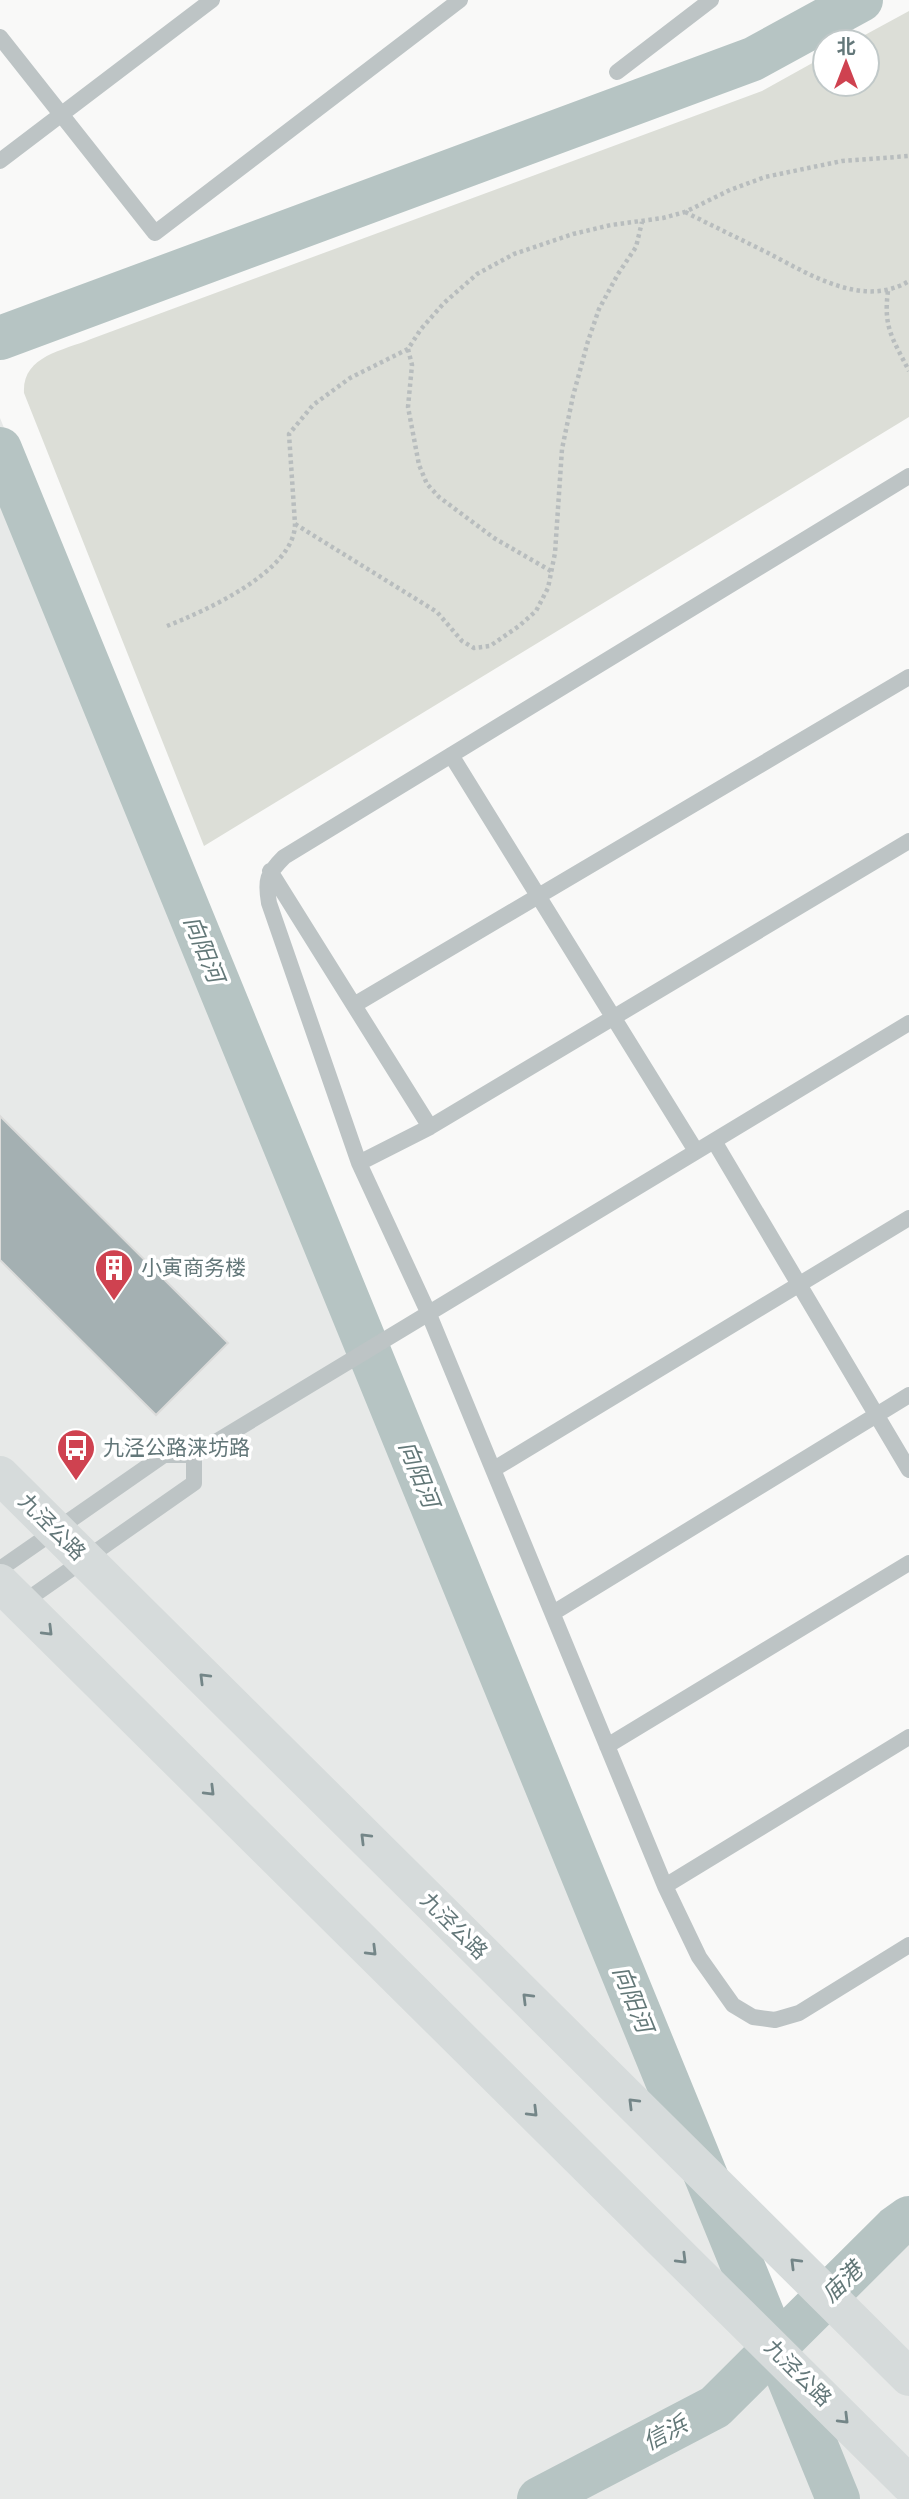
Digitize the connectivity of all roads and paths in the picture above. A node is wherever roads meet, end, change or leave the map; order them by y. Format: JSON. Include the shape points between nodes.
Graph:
{"nodes":[{"id":1,"x":212,"y":0,"type":"edge"},
{"id":2,"x":460,"y":0,"type":"edge"},
{"id":3,"x":711,"y":0,"type":"edge"},
{"id":4,"x":0,"y":37,"type":"edge"},
{"id":5,"x":617,"y":72,"type":"dead end"},
{"id":6,"x":61,"y":114,"type":"junction"},
{"id":7,"x":909,"y":156,"type":"edge"},
{"id":8,"x":0,"y":161,"type":"edge"},
{"id":9,"x":685,"y":212,"type":"junction"},
{"id":10,"x":642,"y":222,"type":"junction"},
{"id":11,"x":909,"y":281,"type":"edge"},
{"id":12,"x":888,"y":291,"type":"junction"},
{"id":13,"x":408,"y":349,"type":"junction"},
{"id":14,"x":909,"y":371,"type":"edge"},
{"id":15,"x":909,"y":476,"type":"edge"},
{"id":16,"x":295,"y":524,"type":"junction"},
{"id":17,"x":551,"y":571,"type":"junction"},
{"id":18,"x":167,"y":626,"type":"dead end"},
{"id":19,"x":909,"y":677,"type":"edge"},
{"id":20,"x":451,"y":755,"type":"junction"},
{"id":21,"x":909,"y":841,"type":"edge"},
{"id":22,"x":270,"y":871,"type":"junction"},
{"id":23,"x":538,"y":896,"type":"junction"},
{"id":24,"x":354,"y":1005,"type":"junction"},
{"id":25,"x":613,"y":1018,"type":"junction"},
{"id":26,"x":909,"y":1023,"type":"edge"},
{"id":27,"x":430,"y":1127,"type":"junction"},
{"id":28,"x":714,"y":1141,"type":"junction"},
{"id":29,"x":696,"y":1151,"type":"junction"},
{"id":30,"x":359,"y":1163,"type":"junction"},
{"id":31,"x":909,"y":1218,"type":"edge"},
{"id":32,"x":799,"y":1285,"type":"junction"},
{"id":33,"x":428,"y":1311,"type":"junction"},
{"id":34,"x":909,"y":1395,"type":"edge"},
{"id":35,"x":877,"y":1415,"type":"junction"},
{"id":36,"x":194,"y":1455,"type":"junction"},
{"id":37,"x":494,"y":1469,"type":"junction"},
{"id":38,"x":909,"y":1470,"type":"edge"},
{"id":39,"x":0,"y":1475,"type":"edge"},
{"id":40,"x":56,"y":1531,"type":"junction"},
{"id":41,"x":85,"y":1560,"type":"junction"},
{"id":42,"x":909,"y":1563,"type":"edge"},
{"id":43,"x":0,"y":1569,"type":"edge"},
{"id":44,"x":10,"y":1593,"type":"edge"},
{"id":45,"x":553,"y":1613,"type":"junction"},
{"id":46,"x":909,"y":1737,"type":"edge"},
{"id":47,"x":607,"y":1746,"type":"junction"},
{"id":48,"x":665,"y":1886,"type":"junction"},
{"id":49,"x":909,"y":1945,"type":"edge"},
{"id":50,"x":909,"y":2377,"type":"edge"},
{"id":51,"x":909,"y":2484,"type":"edge"}],
"edges":[{"from":1,"to":6,"type":"lane"},
{"from":2,"to":6,"type":"lane","via":[[155,233]]},
{"from":3,"to":5,"type":"lane"},
{"from":4,"to":6,"type":"lane"},
{"from":6,"to":8,"type":"lane"},
{"from":7,"to":9,"type":"path","via":[[791,171],[730,190]]},
{"from":9,"to":10,"type":"path"},
{"from":9,"to":12,"type":"path","via":[[828,283]]},
{"from":10,"to":13,"type":"path","via":[[573,234],[514,254],[477,274],[444,303]]},
{"from":10,"to":17,"type":"path","via":[[636,247],[599,309],[572,396],[562,449]]},
{"from":11,"to":12,"type":"path"},
{"from":12,"to":14,"type":"path","via":[[885,313],[889,331]]},
{"from":13,"to":16,"type":"path","via":[[350,378],[313,405],[289,433]]},
{"from":13,"to":17,"type":"path","via":[[412,365],[408,407],[427,484],[494,538]]},
{"from":15,"to":20,"type":"lane"},
{"from":16,"to":17,"type":"path","via":[[437,612],[474,648],[490,646],[536,611]]},
{"from":16,"to":18,"type":"path","via":[[290,546],[266,571],[233,596]]},
{"from":19,"to":23,"type":"lane"},
{"from":20,"to":22,"type":"lane","via":[[284,857]]},
{"from":20,"to":23,"type":"lane"},
{"from":21,"to":25,"type":"lane"},
{"from":22,"to":24,"type":"lane"},
{"from":22,"to":30,"type":"lane","via":[[266,886],[269,903]]},
{"from":23,"to":24,"type":"lane"},
{"from":23,"to":25,"type":"lane"},
{"from":24,"to":27,"type":"lane"},
{"from":25,"to":27,"type":"lane"},
{"from":25,"to":29,"type":"lane"},
{"from":26,"to":28,"type":"lane"},
{"from":27,"to":30,"type":"lane"},
{"from":28,"to":29,"type":"lane"},
{"from":28,"to":32,"type":"lane"},
{"from":29,"to":33,"type":"lane"},
{"from":30,"to":33,"type":"lane"},
{"from":31,"to":32,"type":"lane"},
{"from":32,"to":35,"type":"lane"},
{"from":32,"to":37,"type":"lane"},
{"from":33,"to":36,"type":"lane"},
{"from":33,"to":37,"type":"lane"},
{"from":34,"to":35,"type":"lane"},
{"from":35,"to":38,"type":"lane"},
{"from":35,"to":45,"type":"lane"},
{"from":36,"to":40,"type":"lane","via":[[163,1455]]},
{"from":36,"to":41,"type":"lane","via":[[194,1483]]},
{"from":37,"to":45,"type":"lane"},
{"from":39,"to":40,"type":"main road","name":"九泾公路"},
{"from":40,"to":41,"type":"main road","name":"九泾公路"},
{"from":40,"to":43,"type":"lane"},
{"from":41,"to":44,"type":"lane"},
{"from":50,"to":41,"type":"main road","name":"九泾公路","one_way":true},
{"from":42,"to":47,"type":"lane"},
{"from":44,"to":51,"type":"main road","name":"九泾公路","one_way":true},
{"from":45,"to":47,"type":"lane"},
{"from":46,"to":48,"type":"lane"},
{"from":47,"to":48,"type":"lane"},
{"from":48,"to":49,"type":"lane","via":[[699,1957],[733,2006],[753,2017],[775,2020],[799,2013]]}]}
